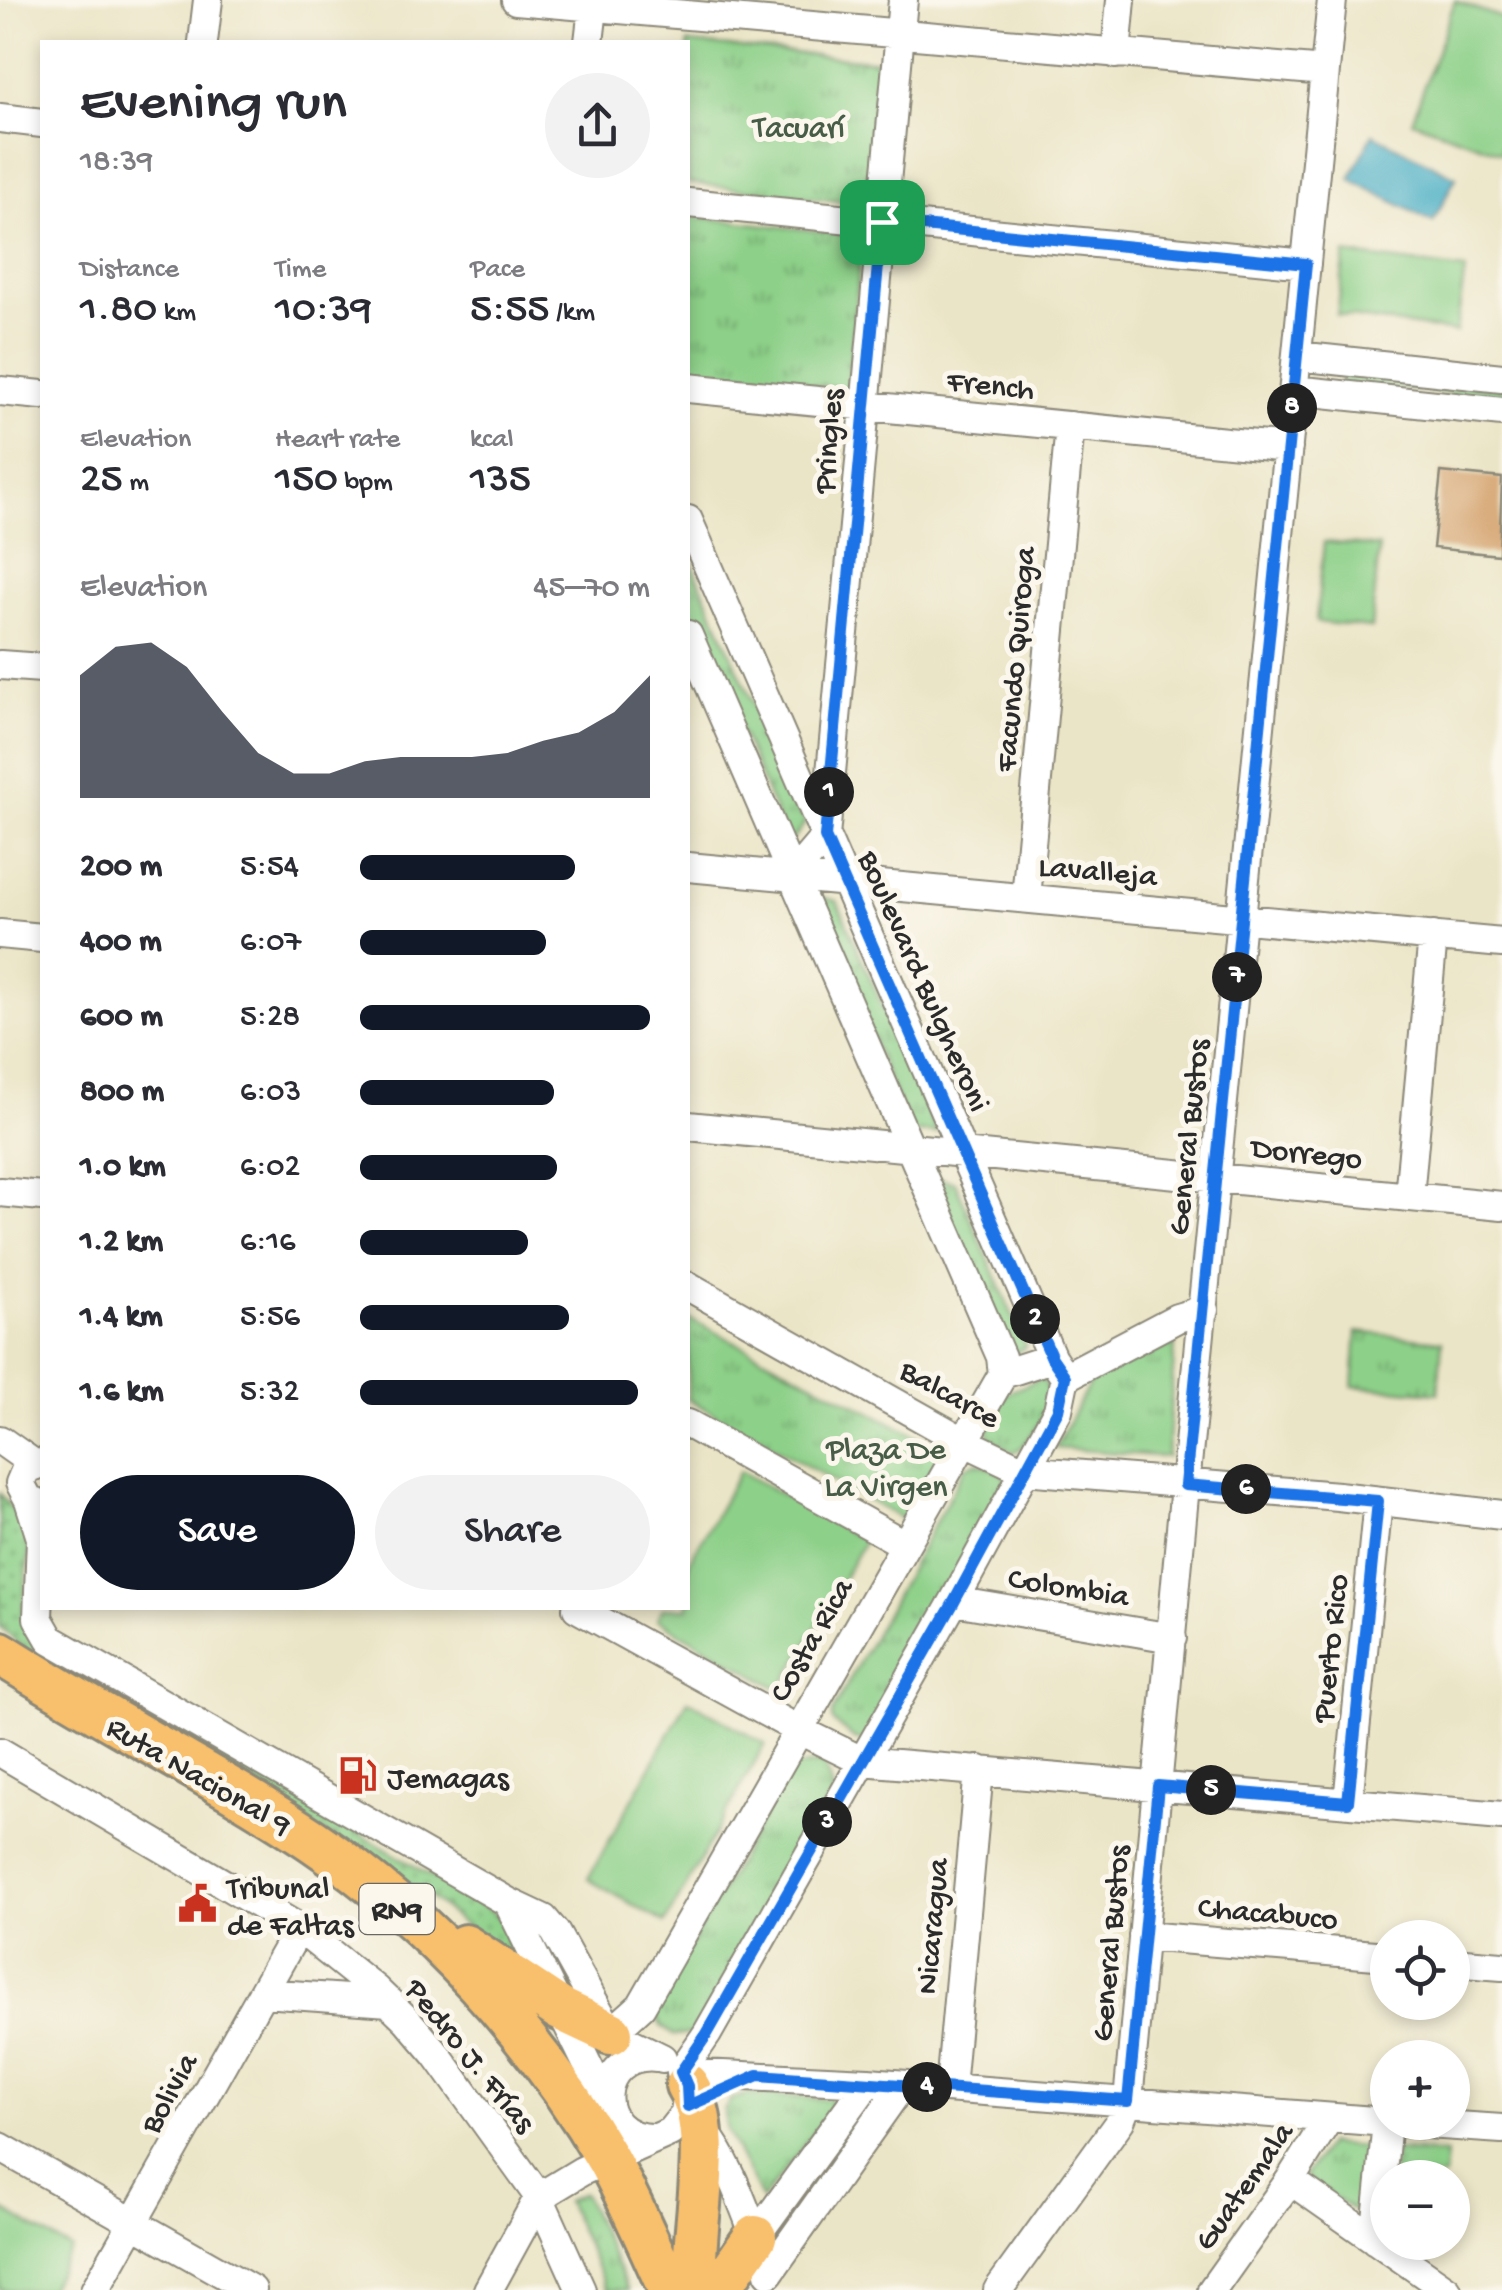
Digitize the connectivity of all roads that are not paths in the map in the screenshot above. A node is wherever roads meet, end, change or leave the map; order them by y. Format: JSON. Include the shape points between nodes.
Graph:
{"nodes":[{"id":1,"x":208,"y":0,"type":"edge"},
{"id":2,"x":516,"y":0,"type":"edge"},
{"id":3,"x":903,"y":0,"type":"edge"},
{"id":4,"x":1122,"y":0,"type":"edge"},
{"id":5,"x":1332,"y":0,"type":"edge"},
{"id":6,"x":593,"y":4,"type":"edge"},
{"id":7,"x":899,"y":36,"type":"junction"},
{"id":8,"x":203,"y":40,"type":"edge"},
{"id":9,"x":590,"y":40,"type":"edge"},
{"id":10,"x":1116,"y":54,"type":"junction"},
{"id":11,"x":1325,"y":71,"type":"junction"},
{"id":12,"x":0,"y":118,"type":"edge"},
{"id":13,"x":40,"y":122,"type":"edge"},
{"id":14,"x":690,"y":202,"type":"edge"},
{"id":15,"x":882,"y":222,"type":"junction"},
{"id":16,"x":1306,"y":264,"type":"junction"},
{"id":17,"x":1297,"y":356,"type":"junction"},
{"id":18,"x":1502,"y":378,"type":"edge"},
{"id":19,"x":690,"y":388,"type":"edge"},
{"id":20,"x":1294,"y":390,"type":"junction"},
{"id":21,"x":0,"y":391,"type":"edge"},
{"id":22,"x":40,"y":395,"type":"edge"},
{"id":23,"x":864,"y":405,"type":"junction"},
{"id":24,"x":1502,"y":412,"type":"edge"},
{"id":25,"x":1070,"y":426,"type":"junction"},
{"id":26,"x":1288,"y":448,"type":"junction"},
{"id":27,"x":690,"y":525,"type":"edge"},
{"id":28,"x":690,"y":640,"type":"edge"},
{"id":29,"x":0,"y":666,"type":"edge"},
{"id":30,"x":40,"y":668,"type":"edge"},
{"id":31,"x":825,"y":837,"type":"junction"},
{"id":32,"x":690,"y":867,"type":"edge"},
{"id":33,"x":792,"y":877,"type":"junction"},
{"id":34,"x":844,"y":880,"type":"junction"},
{"id":35,"x":1026,"y":898,"type":"junction"},
{"id":36,"x":1242,"y":918,"type":"junction"},
{"id":37,"x":0,"y":934,"type":"edge"},
{"id":38,"x":1433,"y":936,"type":"junction"},
{"id":39,"x":40,"y":938,"type":"edge"},
{"id":40,"x":1502,"y":942,"type":"edge"},
{"id":41,"x":690,"y":1126,"type":"edge"},
{"id":42,"x":908,"y":1146,"type":"junction"},
{"id":43,"x":962,"y":1152,"type":"junction"},
{"id":44,"x":1217,"y":1176,"type":"junction"},
{"id":45,"x":0,"y":1192,"type":"edge"},
{"id":46,"x":40,"y":1196,"type":"edge"},
{"id":47,"x":1408,"y":1196,"type":"junction"},
{"id":48,"x":1502,"y":1206,"type":"edge"},
{"id":49,"x":690,"y":1287,"type":"edge"},
{"id":50,"x":1204,"y":1310,"type":"junction"},
{"id":51,"x":1059,"y":1367,"type":"junction"},
{"id":52,"x":1003,"y":1374,"type":"junction"},
{"id":53,"x":690,"y":1425,"type":"edge"},
{"id":54,"x":0,"y":1440,"type":"edge"},
{"id":55,"x":964,"y":1441,"type":"junction"},
{"id":56,"x":1024,"y":1470,"type":"junction"},
{"id":57,"x":31,"y":1475,"type":"edge"},
{"id":58,"x":1185,"y":1485,"type":"junction"},
{"id":59,"x":1378,"y":1501,"type":"junction"},
{"id":60,"x":1502,"y":1515,"type":"edge"},
{"id":61,"x":40,"y":1532,"type":"edge"},
{"id":62,"x":904,"y":1544,"type":"junction"},
{"id":63,"x":40,"y":1565,"type":"edge"},
{"id":64,"x":954,"y":1602,"type":"junction"},
{"id":65,"x":56,"y":1610,"type":"edge"},
{"id":66,"x":581,"y":1610,"type":"edge"},
{"id":67,"x":1172,"y":1638,"type":"junction"},
{"id":68,"x":68,"y":1648,"type":"junction"},
{"id":69,"x":0,"y":1653,"type":"edge"},
{"id":70,"x":0,"y":1681,"type":"edge"},
{"id":71,"x":798,"y":1730,"type":"junction"},
{"id":72,"x":0,"y":1753,"type":"edge"},
{"id":73,"x":862,"y":1761,"type":"junction"},
{"id":74,"x":979,"y":1770,"type":"junction"},
{"id":75,"x":1158,"y":1786,"type":"junction"},
{"id":76,"x":1348,"y":1802,"type":"junction"},
{"id":77,"x":1502,"y":1816,"type":"edge"},
{"id":78,"x":357,"y":1874,"type":"junction"},
{"id":79,"x":508,"y":1902,"type":"junction"},
{"id":80,"x":299,"y":1928,"type":"junction"},
{"id":81,"x":1143,"y":1936,"type":"junction"},
{"id":82,"x":1370,"y":1955,"type":"edge"},
{"id":83,"x":1470,"y":1963,"type":"edge"},
{"id":84,"x":1502,"y":1966,"type":"edge"},
{"id":85,"x":263,"y":1993,"type":"junction"},
{"id":86,"x":389,"y":2002,"type":"junction"},
{"id":87,"x":560,"y":2009,"type":"junction"},
{"id":88,"x":626,"y":2039,"type":"junction"},
{"id":89,"x":868,"y":2082,"type":"junction"},
{"id":90,"x":902,"y":2085,"type":"junction"},
{"id":91,"x":950,"y":2088,"type":"junction"},
{"id":92,"x":685,"y":2092,"type":"junction"},
{"id":93,"x":1128,"y":2101,"type":"junction"},
{"id":94,"x":610,"y":2112,"type":"junction"},
{"id":95,"x":1329,"y":2118,"type":"junction"},
{"id":96,"x":1370,"y":2121,"type":"edge"},
{"id":97,"x":1470,"y":2127,"type":"edge"},
{"id":98,"x":1502,"y":2129,"type":"edge"},
{"id":99,"x":654,"y":2138,"type":"junction"},
{"id":100,"x":0,"y":2147,"type":"edge"},
{"id":101,"x":595,"y":2166,"type":"junction"},
{"id":102,"x":1290,"y":2180,"type":"junction"},
{"id":103,"x":539,"y":2197,"type":"junction"},
{"id":104,"x":133,"y":2222,"type":"junction"},
{"id":105,"x":1370,"y":2236,"type":"edge"},
{"id":106,"x":1393,"y":2260,"type":"edge"},
{"id":107,"x":767,"y":2267,"type":"edge"},
{"id":108,"x":1411,"y":2280,"type":"edge"},
{"id":109,"x":95,"y":2290,"type":"edge"},
{"id":110,"x":252,"y":2290,"type":"edge"},
{"id":111,"x":488,"y":2290,"type":"edge"},
{"id":112,"x":581,"y":2290,"type":"edge"},
{"id":113,"x":639,"y":2290,"type":"edge"},
{"id":114,"x":670,"y":2290,"type":"edge"},
{"id":115,"x":696,"y":2290,"type":"edge"},
{"id":116,"x":718,"y":2290,"type":"edge"},
{"id":117,"x":998,"y":2290,"type":"edge"},
{"id":118,"x":1212,"y":2290,"type":"edge"},
{"id":119,"x":1450,"y":2290,"type":"edge"}],
"edges":[{"from":1,"to":8,"type":"street"},
{"from":2,"to":6,"type":"street"},
{"from":3,"to":7,"type":"street","name":"Pringles"},
{"from":4,"to":10,"type":"street"},
{"from":5,"to":11,"type":"street","name":"General Bustos"},
{"from":6,"to":7,"type":"street"},
{"from":6,"to":9,"type":"street"},
{"from":7,"to":10,"type":"street"},
{"from":7,"to":15,"type":"street","name":"Pringles"},
{"from":10,"to":11,"type":"street"},
{"from":11,"to":16,"type":"street","name":"General Bustos"},
{"from":12,"to":13,"type":"street"},
{"from":14,"to":15,"type":"street"},
{"from":15,"to":16,"type":"street"},
{"from":15,"to":23,"type":"street","name":"Pringles"},
{"from":16,"to":17,"type":"street","name":"General Bustos"},
{"from":17,"to":18,"type":"street"},
{"from":17,"to":20,"type":"street","name":"General Bustos"},
{"from":19,"to":23,"type":"street","name":"French"},
{"from":20,"to":24,"type":"street"},
{"from":20,"to":26,"type":"street","name":"General Bustos"},
{"from":21,"to":22,"type":"street"},
{"from":23,"to":25,"type":"street","name":"French"},
{"from":23,"to":31,"type":"street","name":"Pringles"},
{"from":25,"to":26,"type":"street","name":"French"},
{"from":25,"to":35,"type":"street","name":"Facundo Quiroga"},
{"from":26,"to":36,"type":"street","name":"General Bustos"},
{"from":27,"to":31,"type":"street","name":"Boulevard Bulgheroni"},
{"from":28,"to":33,"type":"street"},
{"from":29,"to":30,"type":"street"},
{"from":31,"to":33,"type":"street"},
{"from":31,"to":34,"type":"street","name":"Boulevard Bulgheroni"},
{"from":32,"to":33,"type":"street","name":"Lavalleja"},
{"from":33,"to":34,"type":"street","name":"Lavalleja"},
{"from":33,"to":42,"type":"street"},
{"from":34,"to":35,"type":"street","name":"Lavalleja"},
{"from":34,"to":43,"type":"street","name":"Boulevard Bulgheroni"},
{"from":35,"to":36,"type":"street","name":"Lavalleja"},
{"from":36,"to":38,"type":"street","name":"Lavalleja"},
{"from":36,"to":44,"type":"street","name":"General Bustos"},
{"from":37,"to":39,"type":"street"},
{"from":38,"to":40,"type":"street","name":"Lavalleja"},
{"from":38,"to":47,"type":"street"},
{"from":41,"to":42,"type":"street","name":"Dorrego"},
{"from":42,"to":43,"type":"street","name":"Dorrego"},
{"from":42,"to":52,"type":"street"},
{"from":43,"to":44,"type":"street","name":"Dorrego"},
{"from":43,"to":51,"type":"street","name":"Boulevard Bulgheroni"},
{"from":44,"to":47,"type":"street","name":"Dorrego"},
{"from":44,"to":50,"type":"street","name":"General Bustos"},
{"from":45,"to":46,"type":"street"},
{"from":47,"to":48,"type":"street","name":"Dorrego"},
{"from":49,"to":55,"type":"street","name":"Balcarce"},
{"from":50,"to":51,"type":"street"},
{"from":50,"to":58,"type":"street","name":"General Bustos"},
{"from":51,"to":52,"type":"street"},
{"from":51,"to":56,"type":"street","via":[[1058,1410]]},
{"from":52,"to":55,"type":"street","name":"Costa Rica"},
{"from":53,"to":62,"type":"street"},
{"from":54,"to":57,"type":"street"},
{"from":55,"to":56,"type":"street","name":"Balcarce"},
{"from":55,"to":62,"type":"street","name":"Costa Rica"},
{"from":56,"to":58,"type":"street","name":"Balcarce"},
{"from":56,"to":64,"type":"street"},
{"from":57,"to":61,"type":"street"},
{"from":58,"to":59,"type":"street","name":"Balcarce"},
{"from":58,"to":67,"type":"street","name":"General Bustos"},
{"from":59,"to":60,"type":"street","name":"Balcarce"},
{"from":59,"to":76,"type":"street","name":"Puerto Rico"},
{"from":62,"to":71,"type":"street","name":"Costa Rica"},
{"from":63,"to":68,"type":"street","via":[[38,1618],[45,1634]]},
{"from":64,"to":67,"type":"street","name":"Colombia"},
{"from":64,"to":73,"type":"street"},
{"from":65,"to":68,"type":"street"},
{"from":66,"to":71,"type":"street"},
{"from":67,"to":75,"type":"street","name":"General Bustos"},
{"from":68,"to":79,"type":"street"},
{"from":69,"to":78,"type":"highway","name":"Ruta Nacional 9","number":"RN9","via":[[265,1810]]},
{"from":70,"to":101,"type":"highway","name":"Ruta Nacional 9","number":"RN9","via":[[322,1876],[475,2018]]},
{"from":71,"to":73,"type":"street"},
{"from":71,"to":88,"type":"street","name":"Costa Rica"},
{"from":72,"to":80,"type":"street","name":"Pedro J. Frías"},
{"from":73,"to":74,"type":"street"},
{"from":73,"to":92,"type":"street","via":[[707,2034]]},
{"from":74,"to":75,"type":"street"},
{"from":74,"to":91,"type":"street","name":"Nicaragua"},
{"from":75,"to":76,"type":"street"},
{"from":75,"to":81,"type":"street","name":"General Bustos"},
{"from":76,"to":77,"type":"street"},
{"from":78,"to":87,"type":"highway","via":[[416,1906]]},
{"from":78,"to":101,"type":"highway","name":"Ruta Nacional 9","number":"RN9","via":[[520,2032]]},
{"from":79,"to":87,"type":"street"},
{"from":79,"to":88,"type":"street","via":[[544,1919]]},
{"from":80,"to":85,"type":"street","name":"Bolivia"},
{"from":80,"to":86,"type":"street","name":"Pedro J. Frías"},
{"from":81,"to":82,"type":"street","name":"Chacabuco"},
{"from":81,"to":93,"type":"street","name":"General Bustos"},
{"from":83,"to":84,"type":"street"},
{"from":85,"to":86,"type":"street"},
{"from":85,"to":104,"type":"street","name":"Bolivia"},
{"from":86,"to":103,"type":"street","name":"Pedro J. Frías"},
{"from":87,"to":88,"type":"highway"},
{"from":87,"to":94,"type":"street"},
{"from":88,"to":92,"type":"street"},
{"from":88,"to":94,"type":"street","name":"Costa Rica","via":[[607,2094]]},
{"from":89,"to":90,"type":"street"},
{"from":89,"to":92,"type":"street","via":[[758,2075]]},
{"from":89,"to":107,"type":"street"},
{"from":90,"to":91,"type":"street"},
{"from":90,"to":107,"type":"street"},
{"from":91,"to":93,"type":"street"},
{"from":92,"to":99,"type":"street","via":[[677,2126]]},
{"from":92,"to":107,"type":"street","via":[[727,2169]]},
{"from":92,"to":115,"type":"highway"},
{"from":93,"to":95,"type":"street"},
{"from":93,"to":117,"type":"street"},
{"from":94,"to":99,"type":"street","via":[[627,2133]]},
{"from":95,"to":96,"type":"street"},
{"from":95,"to":102,"type":"street","name":"Guatemala"},
{"from":97,"to":98,"type":"street"},
{"from":99,"to":101,"type":"street"},
{"from":100,"to":104,"type":"street"},
{"from":101,"to":103,"type":"street"},
{"from":101,"to":113,"type":"highway","name":"Ruta Nacional 9","number":"RN9"},
{"from":101,"to":114,"type":"highway","name":"Ruta Nacional 9","number":"RN9"},
{"from":102,"to":105,"type":"street"},
{"from":102,"to":118,"type":"street","name":"Guatemala"},
{"from":103,"to":111,"type":"street"},
{"from":103,"to":112,"type":"street","name":"Pedro J. Frías"},
{"from":104,"to":109,"type":"street","name":"Bolivia"},
{"from":104,"to":110,"type":"street"},
{"from":106,"to":108,"type":"street"},
{"from":107,"to":116,"type":"highway"},
{"from":108,"to":119,"type":"street"}]}
